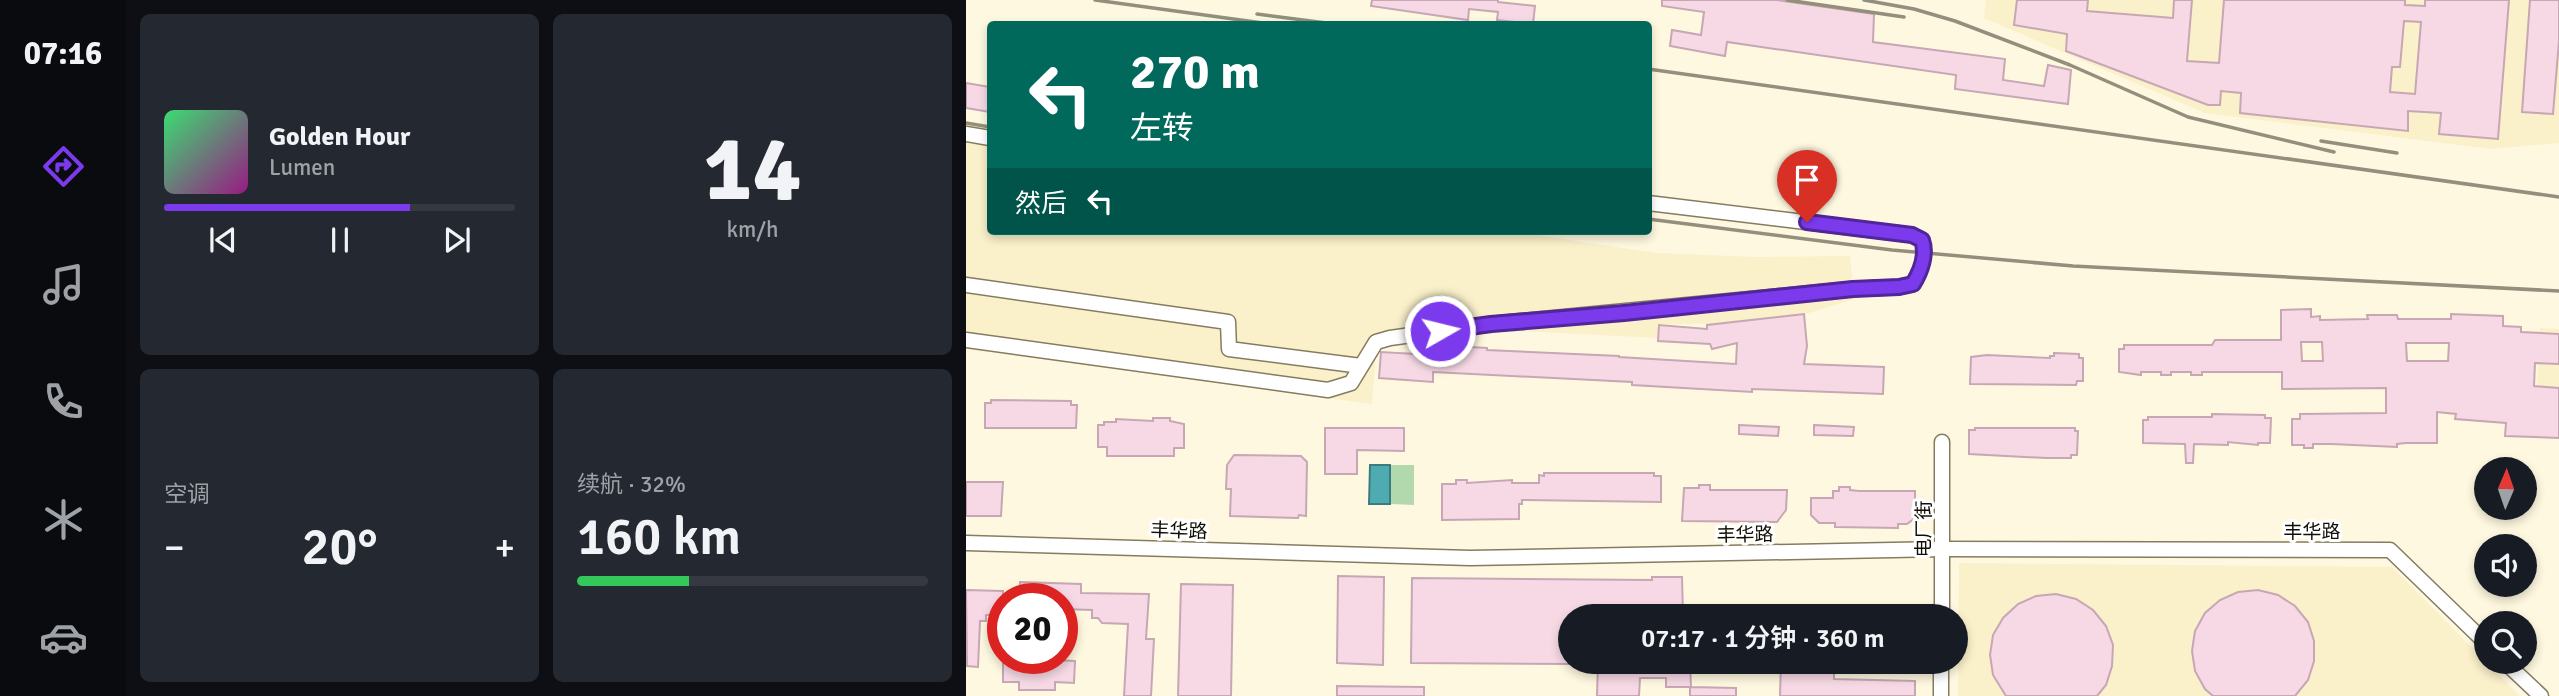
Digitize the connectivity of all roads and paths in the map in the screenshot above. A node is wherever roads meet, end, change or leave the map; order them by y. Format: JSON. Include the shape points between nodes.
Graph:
{"nodes":[{"id":1,"x":966,"y":134,"type":"edge"},
{"id":2,"x":987,"y":138,"type":"edge"},
{"id":3,"x":1652,"y":203,"type":"edge"},
{"id":4,"x":966,"y":285,"type":"edge"},
{"id":5,"x":966,"y":340,"type":"edge"},
{"id":6,"x":1361,"y":366,"type":"junction"},
{"id":7,"x":1942,"y":442,"type":"dead end"},
{"id":8,"x":966,"y":543,"type":"edge"},
{"id":9,"x":1943,"y":549,"type":"junction"},
{"id":10,"x":1942,"y":604,"type":"edge"},
{"id":11,"x":2474,"y":631,"type":"edge"},
{"id":12,"x":1941,"y":674,"type":"edge"},
{"id":13,"x":2518,"y":674,"type":"edge"},
{"id":14,"x":1941,"y":696,"type":"edge"},
{"id":15,"x":2541,"y":696,"type":"edge"}],
"edges":[{"from":1,"to":2,"type":"street"},
{"from":3,"to":6,"type":"street","via":[[1912,235],[1922,240],[1925,248],[1913,284],[1899,287],[1491,324],[1390,338],[1376,342]]},
{"from":4,"to":6,"type":"street","via":[[1228,322],[1229,349]]},
{"from":5,"to":6,"type":"street","via":[[1328,390],[1351,383]]},
{"from":7,"to":9,"type":"street","name":"电厂街"},
{"from":8,"to":9,"type":"street","name":"丰华路","via":[[1470,558]]},
{"from":9,"to":10,"type":"street","name":"电厂街"},
{"from":9,"to":11,"type":"street","name":"丰华路","via":[[2390,550]]},
{"from":12,"to":14,"type":"street"},
{"from":13,"to":15,"type":"street"}]}
